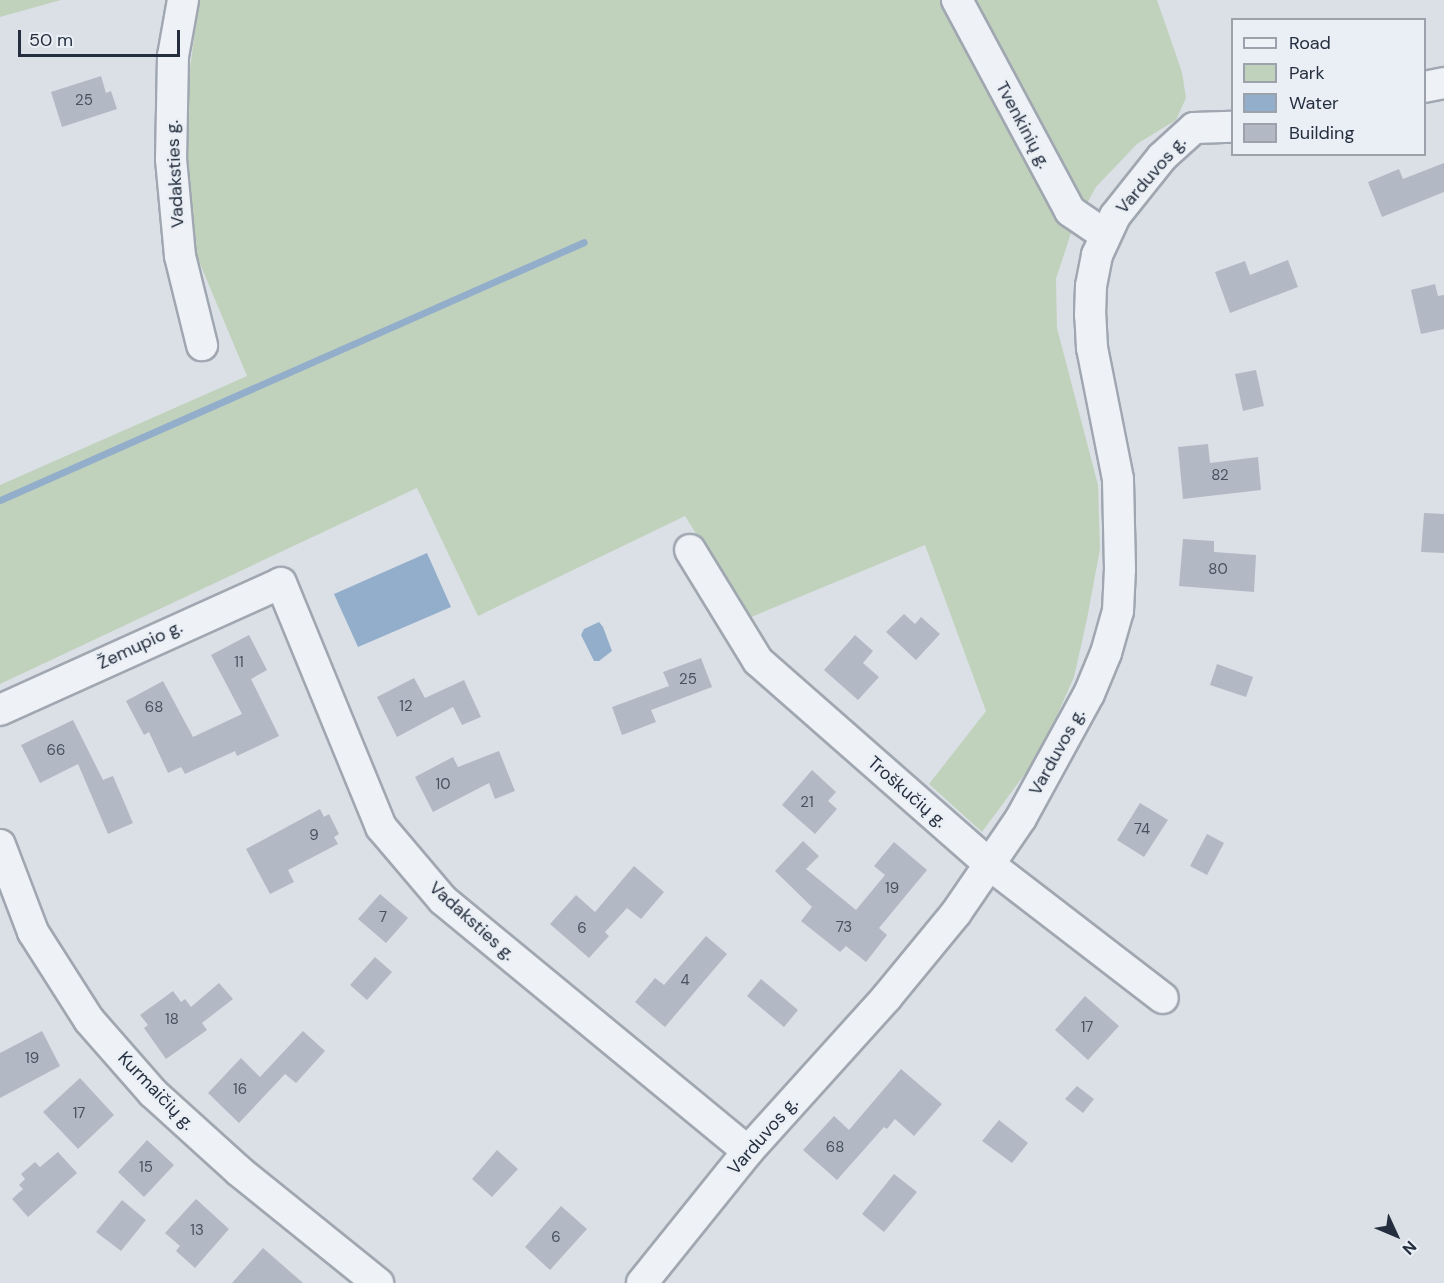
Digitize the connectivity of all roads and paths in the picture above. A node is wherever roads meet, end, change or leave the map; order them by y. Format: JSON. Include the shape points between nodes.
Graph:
{"nodes":[{"id":1,"x":183,"y":0,"type":"edge"},
{"id":2,"x":957,"y":0,"type":"edge"},
{"id":3,"x":1444,"y":83,"type":"edge"},
{"id":4,"x":1426,"y":87,"type":"edge"},
{"id":5,"x":1231,"y":127,"type":"edge"},
{"id":6,"x":1105,"y":235,"type":"junction"},
{"id":7,"x":202,"y":345,"type":"dead end"},
{"id":8,"x":690,"y":550,"type":"dead end"},
{"id":9,"x":281,"y":582,"type":"joint"},
{"id":10,"x":0,"y":710,"type":"edge"},
{"id":11,"x":0,"y":845,"type":"edge"},
{"id":12,"x":990,"y":865,"type":"junction"},
{"id":13,"x":1163,"y":998,"type":"dead end"},
{"id":14,"x":748,"y":1151,"type":"junction"},
{"id":15,"x":378,"y":1283,"type":"edge"},
{"id":16,"x":642,"y":1283,"type":"edge"}],
"edges":[{"from":1,"to":7,"type":"street","name":"Vadaksties g.","via":[[173,56],[171,159],[180,256]]},
{"from":2,"to":6,"type":"street","name":"Tvenkinių g.","via":[[1070,211]]},
{"from":3,"to":4,"type":"street"},
{"from":5,"to":6,"type":"street","name":"Varduvos g.","via":[[1194,128],[1137,185]]},
{"from":6,"to":12,"type":"street","name":"Varduvos g.","via":[[1091,286],[1090,315],[1092,348],[1118,479],[1118,611],[1089,694],[1058,755]]},
{"from":8,"to":12,"type":"street","name":"Troškučių g.","via":[[758,661]]},
{"from":9,"to":10,"type":"street","name":"Žemupio g."},
{"from":9,"to":14,"type":"street","name":"Vadaksties g.","via":[[381,827],[443,900]]},
{"from":11,"to":15,"type":"street","name":"Kurmaičių g.","via":[[33,932],[89,1020],[153,1093],[239,1171]]},
{"from":12,"to":13,"type":"street","name":"Troškučių g."},
{"from":12,"to":14,"type":"street","name":"Varduvos g.","via":[[923,955]]},
{"from":14,"to":16,"type":"street","name":"Varduvos g."}]}
